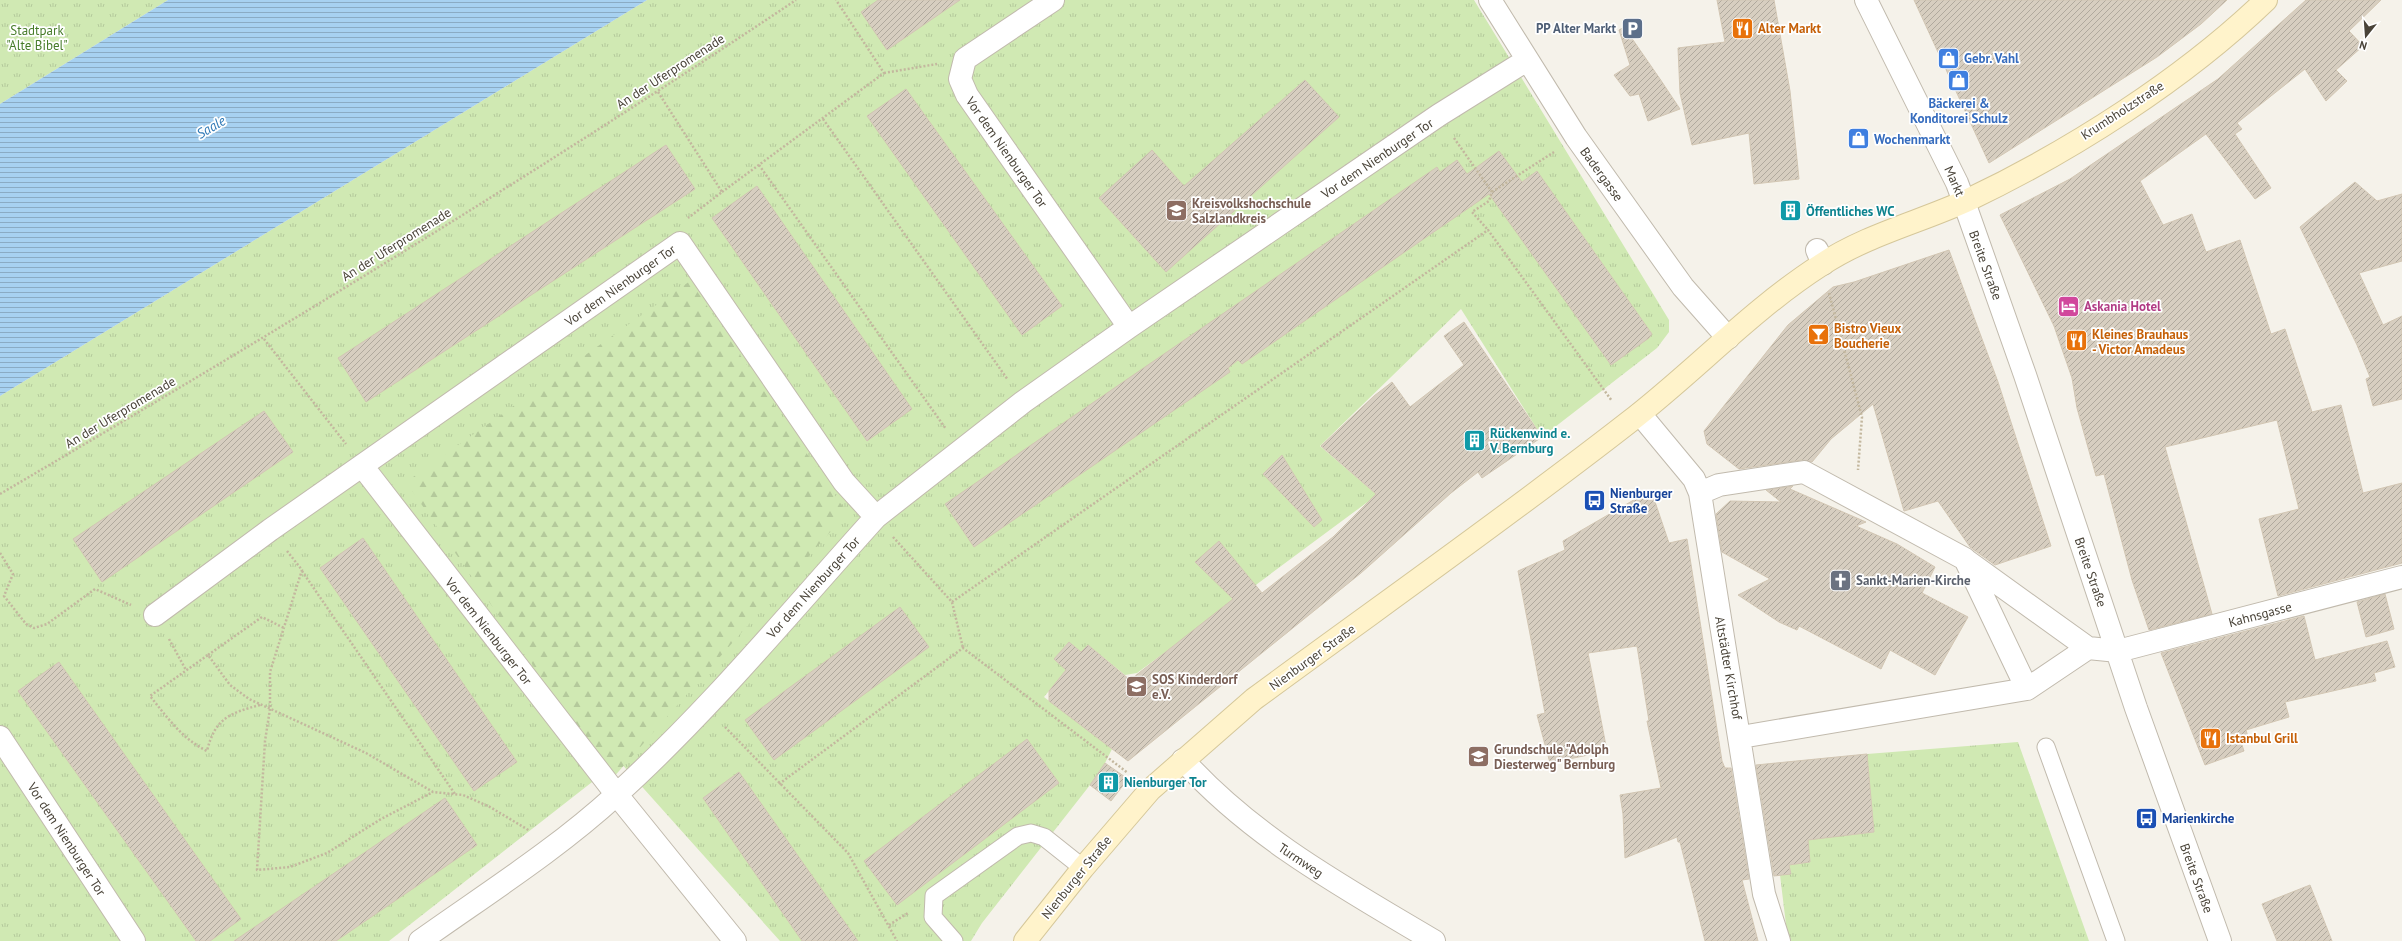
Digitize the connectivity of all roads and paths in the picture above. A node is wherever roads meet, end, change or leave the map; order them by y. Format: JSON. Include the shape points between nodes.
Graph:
{"nodes":[{"id":1,"x":796,"y":0,"type":"edge"},
{"id":2,"x":836,"y":0,"type":"edge"},
{"id":3,"x":1053,"y":0,"type":"edge"},
{"id":4,"x":1490,"y":0,"type":"edge"},
{"id":5,"x":1866,"y":0,"type":"edge"},
{"id":6,"x":2266,"y":0,"type":"edge"},
{"id":7,"x":965,"y":59,"type":"junction"},
{"id":8,"x":1528,"y":60,"type":"junction"},
{"id":9,"x":884,"y":73,"type":"junction"},
{"id":10,"x":658,"y":92,"type":"junction"},
{"id":11,"x":1439,"y":115,"type":"junction"},
{"id":12,"x":823,"y":119,"type":"junction"},
{"id":13,"x":1576,"y":137,"type":"junction"},
{"id":14,"x":759,"y":165,"type":"junction"},
{"id":15,"x":722,"y":192,"type":"junction"},
{"id":16,"x":1492,"y":192,"type":"junction"},
{"id":17,"x":1964,"y":202,"type":"junction"},
{"id":18,"x":1488,"y":230,"type":"junction"},
{"id":19,"x":680,"y":242,"type":"junction"},
{"id":20,"x":1820,"y":257,"type":"junction"},
{"id":21,"x":1129,"y":327,"type":"junction"},
{"id":22,"x":1728,"y":338,"type":"junction"},
{"id":23,"x":264,"y":339,"type":"junction"},
{"id":24,"x":1024,"y":402,"type":"junction"},
{"id":25,"x":1634,"y":418,"type":"junction"},
{"id":26,"x":962,"y":450,"type":"junction"},
{"id":27,"x":363,"y":467,"type":"junction"},
{"id":28,"x":1700,"y":493,"type":"junction"},
{"id":29,"x":0,"y":494,"type":"edge"},
{"id":30,"x":1856,"y":501,"type":"junction"},
{"id":31,"x":876,"y":518,"type":"junction"},
{"id":32,"x":270,"y":530,"type":"junction"},
{"id":33,"x":0,"y":553,"type":"edge"},
{"id":34,"x":1964,"y":559,"type":"junction"},
{"id":35,"x":302,"y":570,"type":"junction"},
{"id":36,"x":2402,"y":577,"type":"edge"},
{"id":37,"x":952,"y":602,"type":"junction"},
{"id":38,"x":155,"y":615,"type":"junction"},
{"id":39,"x":284,"y":628,"type":"junction"},
{"id":40,"x":963,"y":648,"type":"junction"},
{"id":41,"x":2088,"y":648,"type":"junction"},
{"id":42,"x":2118,"y":651,"type":"junction"},
{"id":43,"x":208,"y":655,"type":"junction"},
{"id":44,"x":186,"y":670,"type":"junction"},
{"id":45,"x":2027,"y":690,"type":"junction"},
{"id":46,"x":260,"y":705,"type":"junction"},
{"id":47,"x":705,"y":706,"type":"junction"},
{"id":48,"x":270,"y":709,"type":"junction"},
{"id":49,"x":0,"y":737,"type":"edge"},
{"id":50,"x":1741,"y":737,"type":"junction"},
{"id":51,"x":2046,"y":747,"type":"dead end"},
{"id":52,"x":1183,"y":760,"type":"junction"},
{"id":53,"x":779,"y":784,"type":"junction"},
{"id":54,"x":1150,"y":790,"type":"junction"},
{"id":55,"x":434,"y":792,"type":"junction"},
{"id":56,"x":455,"y":794,"type":"junction"},
{"id":57,"x":616,"y":795,"type":"junction"},
{"id":58,"x":553,"y":849,"type":"junction"},
{"id":59,"x":1083,"y":868,"type":"junction"},
{"id":60,"x":134,"y":941,"type":"edge"},
{"id":61,"x":420,"y":941,"type":"edge"},
{"id":62,"x":735,"y":941,"type":"edge"},
{"id":63,"x":898,"y":941,"type":"edge"},
{"id":64,"x":954,"y":941,"type":"edge"},
{"id":65,"x":1025,"y":941,"type":"edge"},
{"id":66,"x":1434,"y":941,"type":"edge"},
{"id":67,"x":1778,"y":941,"type":"edge"},
{"id":68,"x":2116,"y":941,"type":"edge"},
{"id":69,"x":2220,"y":941,"type":"edge"}],
"edges":[{"from":1,"to":10,"type":"path","name":"An der Uferpromenade"},
{"from":2,"to":9,"type":"path"},
{"from":3,"to":7,"type":"street"},
{"from":4,"to":8,"type":"street","name":"Badergasse"},
{"from":5,"to":17,"type":"street","name":"Markt"},
{"from":6,"to":17,"type":"street","name":"Krumbholzstraße","via":[[2211,49],[2107,121],[2017,176]]},
{"from":7,"to":9,"type":"path"},
{"from":7,"to":21,"type":"street","name":"Vor dem Nienburger Tor","via":[[960,79],[967,95]]},
{"from":8,"to":11,"type":"street","name":"Vor dem Nienburger Tor"},
{"from":8,"to":13,"type":"street","name":"Badergasse"},
{"from":9,"to":12,"type":"path"},
{"from":10,"to":15,"type":"path"},
{"from":10,"to":23,"type":"path","name":"An der Uferpromenade"},
{"from":11,"to":16,"type":"path"},
{"from":11,"to":21,"type":"street","name":"Vor dem Nienburger Tor"},
{"from":12,"to":14,"type":"path"},
{"from":12,"to":24,"type":"path"},
{"from":13,"to":16,"type":"path"},
{"from":13,"to":22,"type":"street","name":"Badergasse","via":[[1683,287]]},
{"from":14,"to":15,"type":"path"},
{"from":14,"to":26,"type":"path"},
{"from":15,"to":19,"type":"path","via":[[687,218]]},
{"from":16,"to":18,"type":"path","via":[[1489,201],[1472,212]]},
{"from":17,"to":20,"type":"street","name":"Markt"},
{"from":17,"to":42,"type":"street","name":"Breite Straße","via":[[2023,367]]},
{"from":18,"to":25,"type":"path"},
{"from":18,"to":37,"type":"path"},
{"from":19,"to":27,"type":"street","name":"Vor dem Nienburger Tor"},
{"from":19,"to":31,"type":"street","name":"Vor dem Nienburger Tor","via":[[844,482]]},
{"from":20,"to":22,"type":"street","name":"Nienburger Straße"},
{"from":20,"to":30,"type":"path","via":[[1862,417]]},
{"from":21,"to":24,"type":"street","name":"Vor dem Nienburger Tor"},
{"from":22,"to":25,"type":"street","name":"Nienburger Straße"},
{"from":23,"to":27,"type":"path"},
{"from":23,"to":29,"type":"path","name":"An der Uferpromenade"},
{"from":24,"to":26,"type":"street","name":"Vor dem Nienburger Tor"},
{"from":25,"to":28,"type":"street","name":"Altstädter Kirchhof","via":[[1694,479]]},
{"from":25,"to":52,"type":"street","name":"Nienburger Straße","via":[[1254,699]]},
{"from":26,"to":31,"type":"street","name":"Vor dem Nienburger Tor"},
{"from":27,"to":32,"type":"street","name":"Vor dem Nienburger Tor"},
{"from":27,"to":57,"type":"street","name":"Vor dem Nienburger Tor"},
{"from":28,"to":30,"type":"street","via":[[1719,485],[1804,472]]},
{"from":28,"to":50,"type":"street","name":"Altstädter Kirchhof"},
{"from":30,"to":34,"type":"street"},
{"from":31,"to":37,"type":"path"},
{"from":31,"to":47,"type":"street","name":"Vor dem Nienburger Tor"},
{"from":32,"to":35,"type":"path"},
{"from":32,"to":38,"type":"street","name":"Vor dem Nienburger Tor"},
{"from":33,"to":38,"type":"path","via":[[13,574],[4,596],[26,624],[34,628],[47,624],[95,589]]},
{"from":34,"to":41,"type":"street"},
{"from":34,"to":45,"type":"street"},
{"from":35,"to":39,"type":"path"},
{"from":35,"to":56,"type":"path"},
{"from":36,"to":42,"type":"street","name":"Kahnsgasse"},
{"from":37,"to":40,"type":"path"},
{"from":38,"to":44,"type":"path"},
{"from":39,"to":43,"type":"path","via":[[262,617]]},
{"from":39,"to":48,"type":"path","via":[[270,672]]},
{"from":40,"to":53,"type":"path"},
{"from":40,"to":54,"type":"path"},
{"from":41,"to":42,"type":"street"},
{"from":41,"to":45,"type":"street"},
{"from":42,"to":69,"type":"street","name":"Breite Straße"},
{"from":43,"to":44,"type":"path"},
{"from":43,"to":46,"type":"path","via":[[230,685]]},
{"from":44,"to":46,"type":"path","via":[[150,696],[192,744],[207,751],[211,735],[218,724],[238,711]]},
{"from":45,"to":50,"type":"street"},
{"from":46,"to":48,"type":"path"},
{"from":47,"to":53,"type":"path"},
{"from":47,"to":57,"type":"street","name":"Vor dem Nienburger Tor"},
{"from":48,"to":55,"type":"path","via":[[366,753]]},
{"from":48,"to":55,"type":"path","via":[[265,741],[257,870],[290,867],[327,853],[381,819]]},
{"from":49,"to":60,"type":"street","name":"Vor dem Nienburger Tor"},
{"from":50,"to":67,"type":"street","name":"Altstädter Kirchhof","via":[[1764,894]]},
{"from":51,"to":68,"type":"lane"},
{"from":52,"to":54,"type":"street","name":"Nienburger Straße"},
{"from":52,"to":66,"type":"street","name":"Turmweg","via":[[1230,807],[1297,858]]},
{"from":53,"to":63,"type":"path","via":[[848,853]]},
{"from":54,"to":59,"type":"street","name":"Nienburger Straße"},
{"from":55,"to":56,"type":"path"},
{"from":56,"to":58,"type":"path","via":[[490,807],[521,825]]},
{"from":57,"to":58,"type":"street","name":"Vor dem Nienburger Tor"},
{"from":57,"to":62,"type":"street","name":"Vor dem Nienburger Tor"},
{"from":58,"to":61,"type":"street","name":"Vor dem Nienburger Tor"},
{"from":59,"to":64,"type":"lane","via":[[1044,837],[1031,833],[1018,836],[934,896],[932,917]]},
{"from":59,"to":65,"type":"street","name":"Nienburger Straße"}]}
